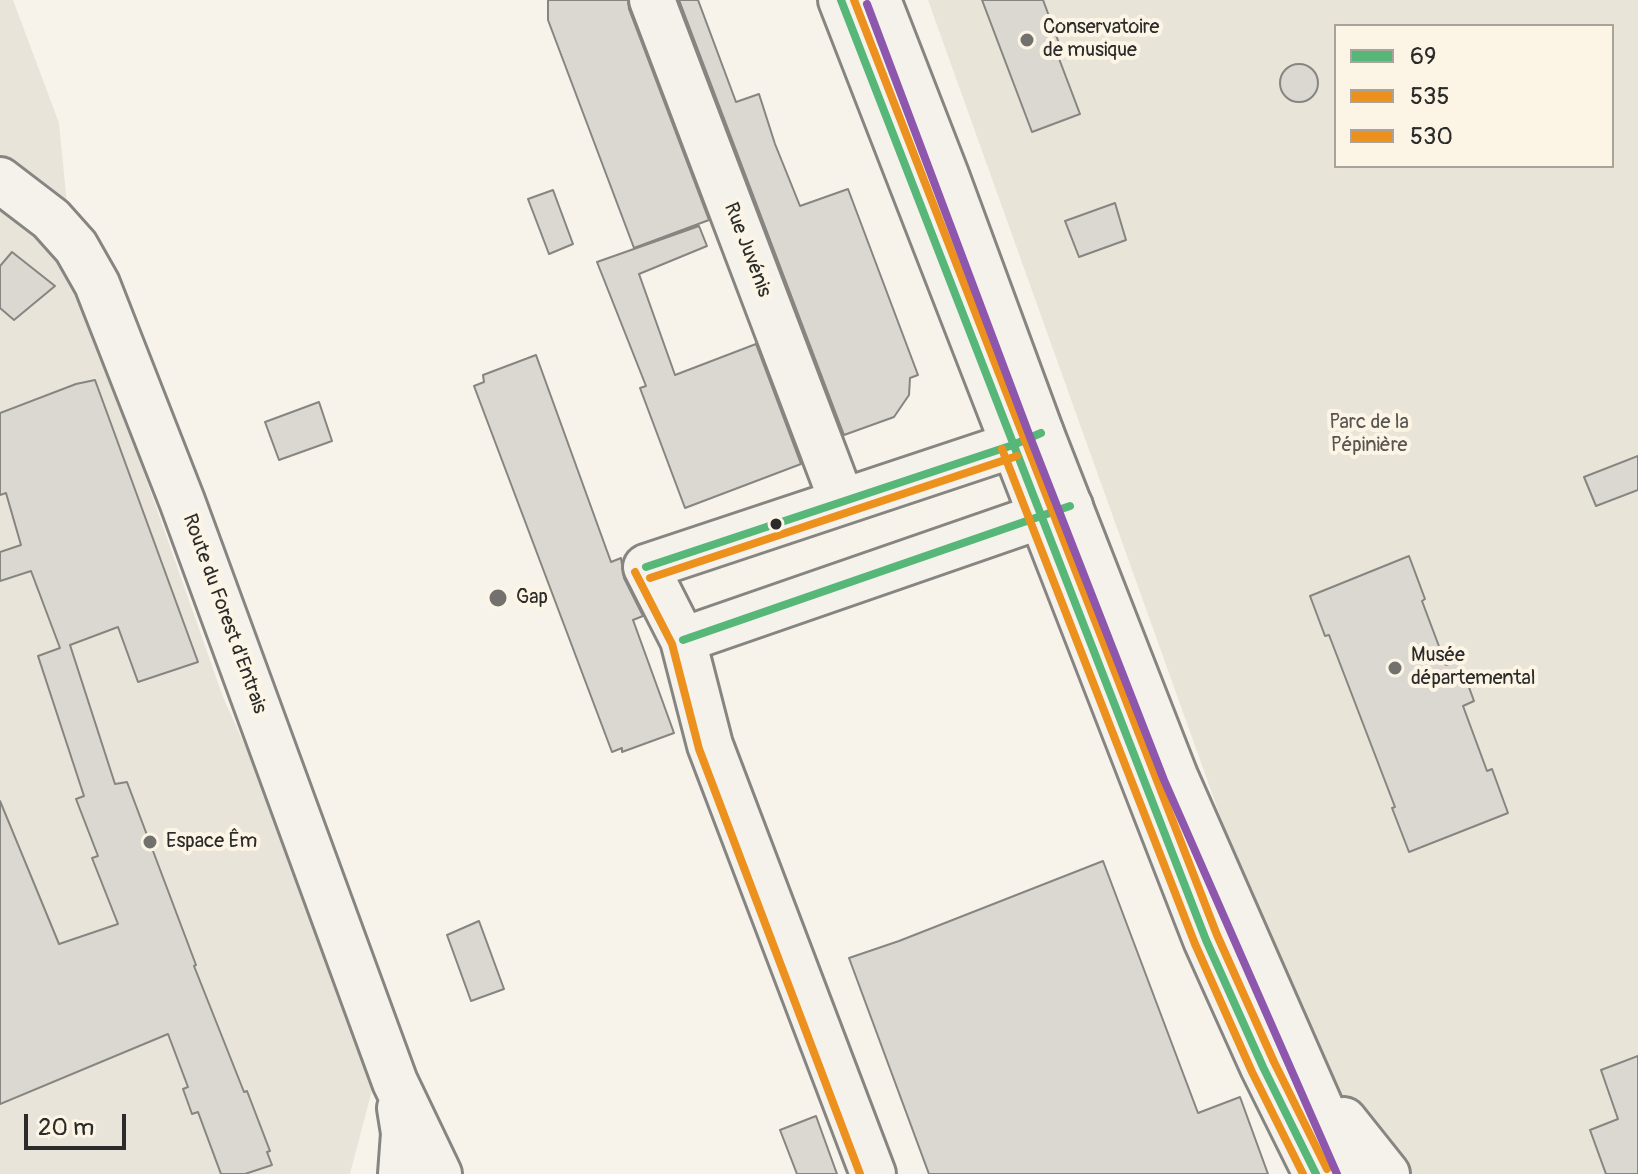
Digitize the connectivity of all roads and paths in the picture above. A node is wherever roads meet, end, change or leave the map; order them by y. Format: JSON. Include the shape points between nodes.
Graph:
{"nodes":[{"id":1,"x":652,"y":0,"type":"edge"},
{"id":2,"x":841,"y":0,"type":"edge"},
{"id":3,"x":878,"y":0,"type":"edge"},
{"id":4,"x":0,"y":180,"type":"edge"},
{"id":5,"x":1027,"y":439,"type":"junction"},
{"id":6,"x":842,"y":501,"type":"junction"},
{"id":7,"x":1056,"y":511,"type":"junction"},
{"id":8,"x":683,"y":640,"type":"junction"},
{"id":9,"x":1295,"y":1054,"type":"junction"},
{"id":10,"x":395,"y":1082,"type":"junction"},
{"id":11,"x":401,"y":1174,"type":"edge"},
{"id":12,"x":439,"y":1174,"type":"edge"},
{"id":13,"x":873,"y":1174,"type":"edge"},
{"id":14,"x":1316,"y":1174,"type":"edge"},
{"id":15,"x":1350,"y":1174,"type":"edge"},
{"id":16,"x":1387,"y":1174,"type":"edge"}],
"edges":[{"from":1,"to":6,"type":"street","name":"Rue Juvénis"},
{"from":2,"to":5,"type":"street"},
{"from":3,"to":5,"type":"street","via":[[946,175]]},
{"from":4,"to":10,"type":"street","name":"Route du Forest d'Entrais","via":[[51,219],[76,247],[97,284]]},
{"from":5,"to":6,"type":"street"},
{"from":5,"to":7,"type":"street"},
{"from":6,"to":8,"type":"street","via":[[646,567]]},
{"from":7,"to":8,"type":"street"},
{"from":7,"to":9,"type":"street"},
{"from":7,"to":14,"type":"street","via":[[1206,940]]},
{"from":8,"to":13,"type":"street","via":[[710,745]]},
{"from":9,"to":15,"type":"street"},
{"from":9,"to":16,"type":"street"},
{"from":10,"to":11,"type":"street","name":"Route du Forest d'Entrais","via":[[404,1133]]},
{"from":10,"to":12,"type":"street","name":"Route du Forest d'Entrais"}]}
